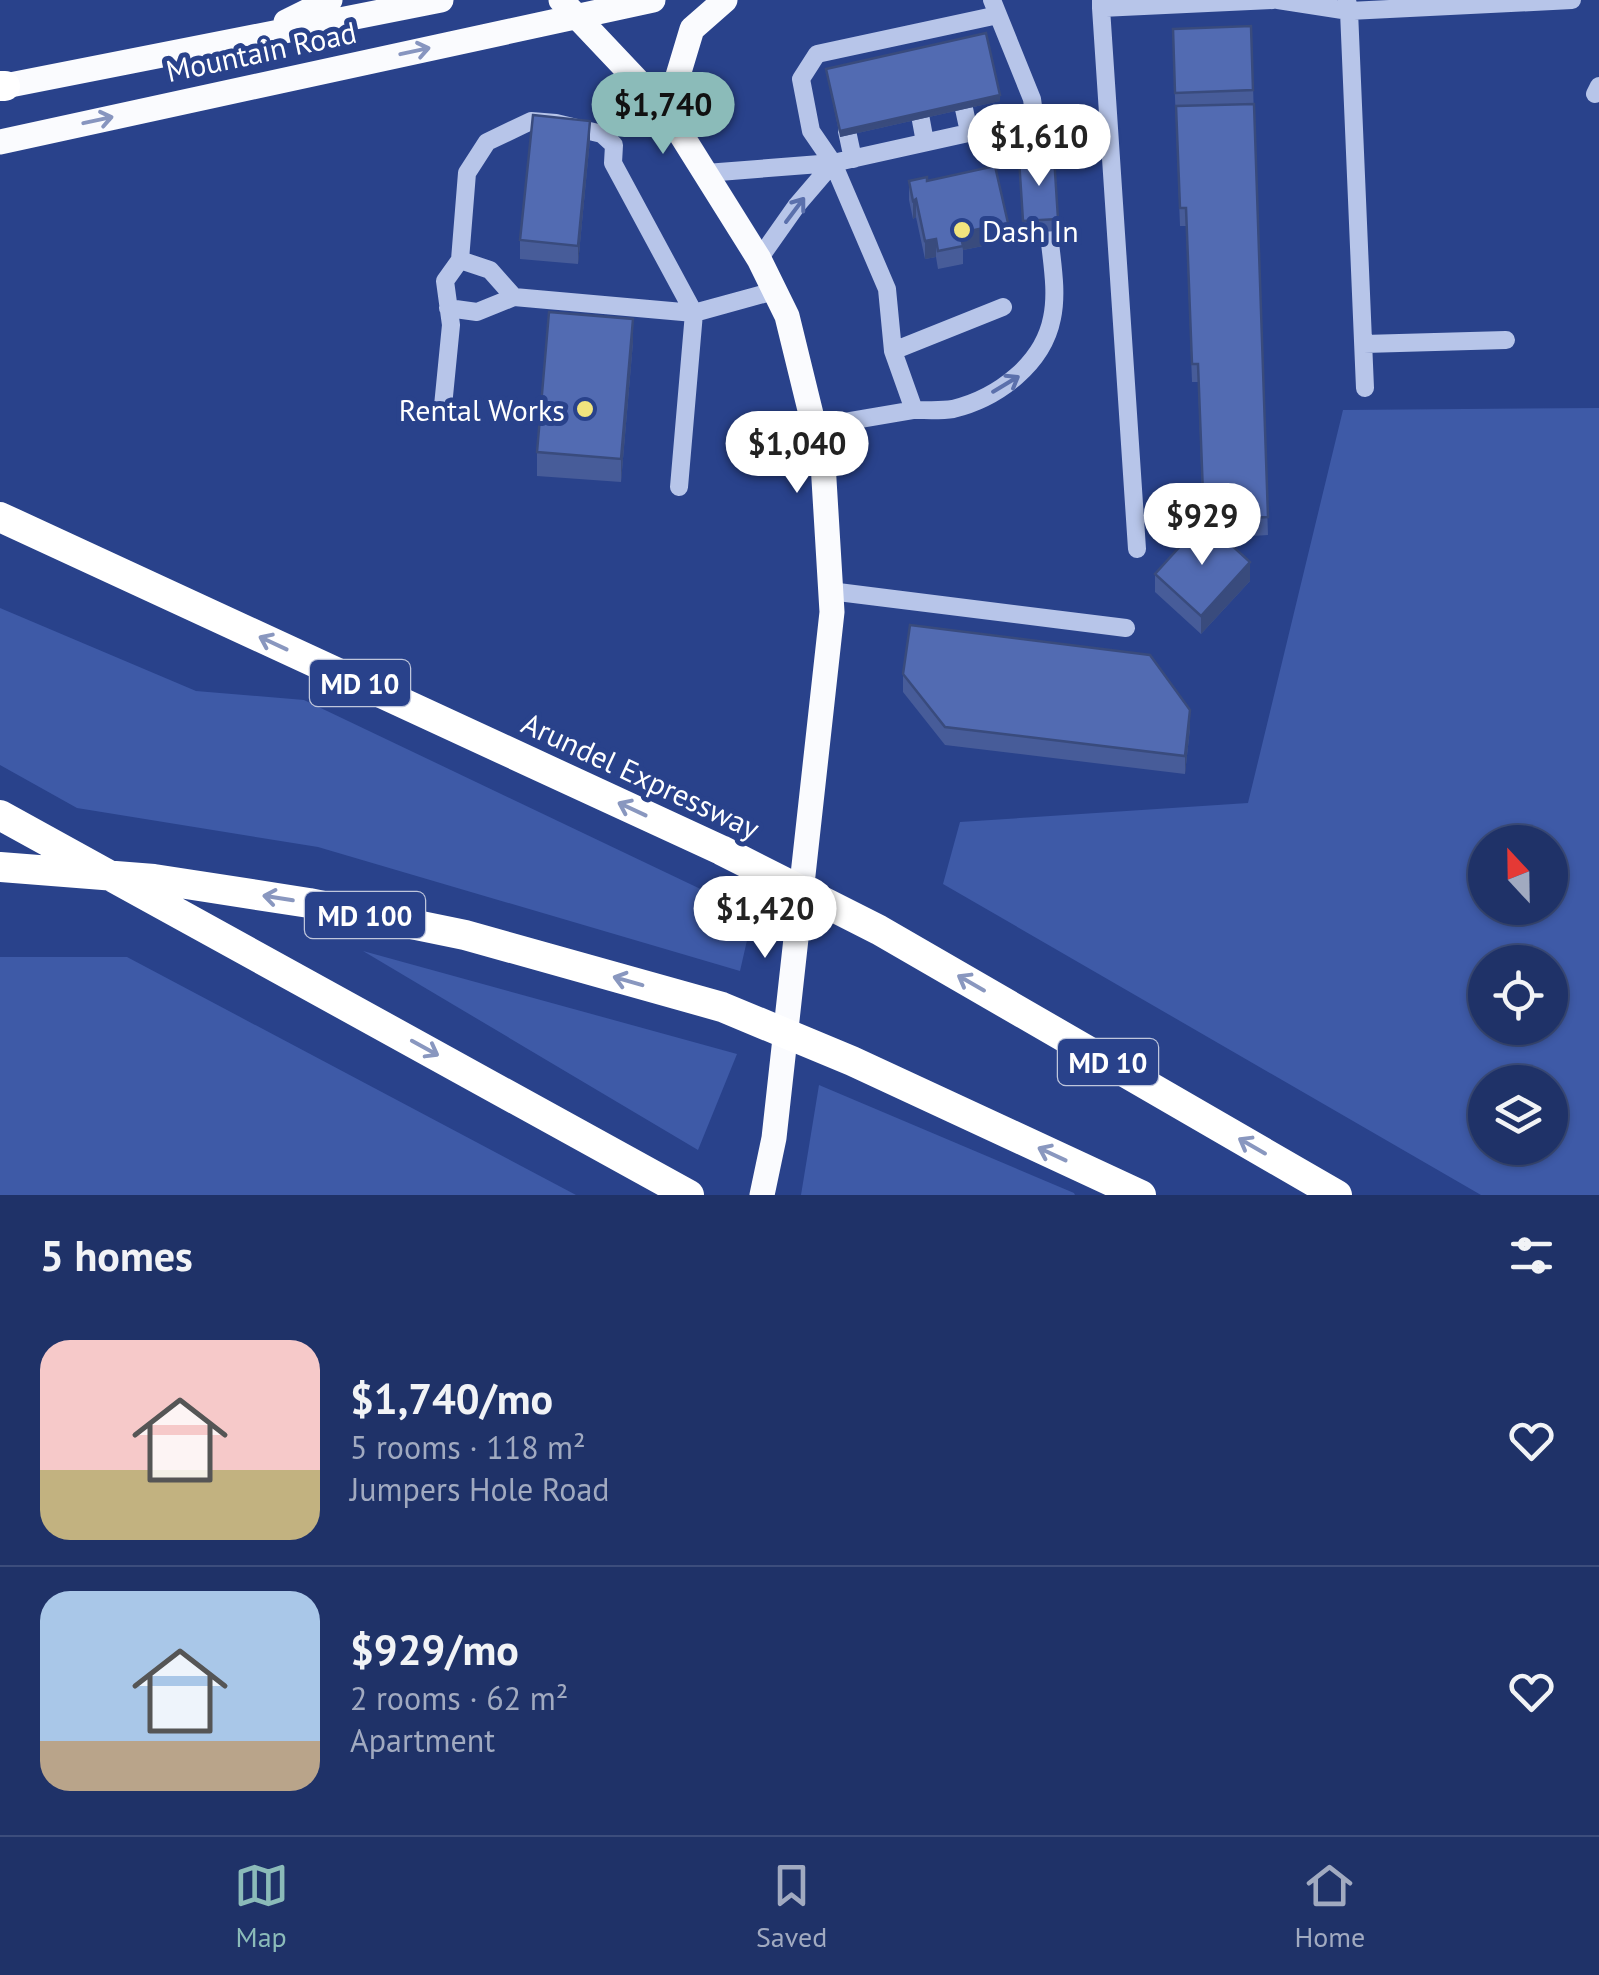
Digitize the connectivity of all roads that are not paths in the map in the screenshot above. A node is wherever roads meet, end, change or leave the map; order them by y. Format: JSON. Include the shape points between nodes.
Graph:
{"nodes":[{"id":1,"x":330,"y":0,"type":"edge"},
{"id":2,"x":441,"y":0,"type":"edge"},
{"id":3,"x":652,"y":0,"type":"edge"},
{"id":4,"x":725,"y":0,"type":"edge"},
{"id":5,"x":1276,"y":0,"type":"edge"},
{"id":6,"x":1572,"y":0,"type":"edge"},
{"id":7,"x":1102,"y":4,"type":"edge"},
{"id":8,"x":1348,"y":6,"type":"edge"},
{"id":9,"x":568,"y":8,"type":"edge"},
{"id":10,"x":994,"y":8,"type":"edge"},
{"id":11,"x":258,"y":36,"type":"junction"},
{"id":12,"x":2,"y":86,"type":"edge"},
{"id":13,"x":963,"y":104,"type":"edge"},
{"id":14,"x":667,"y":112,"type":"junction"},
{"id":15,"x":920,"y":115,"type":"edge"},
{"id":16,"x":1035,"y":121,"type":"junction"},
{"id":17,"x":847,"y":131,"type":"edge"},
{"id":18,"x":969,"y":132,"type":"junction"},
{"id":19,"x":0,"y":142,"type":"edge"},
{"id":20,"x":925,"y":142,"type":"junction"},
{"id":21,"x":853,"y":159,"type":"junction"},
{"id":22,"x":834,"y":163,"type":"junction"},
{"id":23,"x":1041,"y":169,"type":"edge"},
{"id":24,"x":706,"y":173,"type":"junction"},
{"id":25,"x":1049,"y":232,"type":"edge"},
{"id":26,"x":759,"y":259,"type":"junction"},
{"id":27,"x":460,"y":260,"type":"junction"},
{"id":28,"x":774,"y":290,"type":"junction"},
{"id":29,"x":514,"y":297,"type":"junction"},
{"id":30,"x":1002,"y":307,"type":"dead end"},
{"id":31,"x":448,"y":308,"type":"junction"},
{"id":32,"x":694,"y":313,"type":"junction"},
{"id":33,"x":1506,"y":340,"type":"dead end"},
{"id":34,"x":1364,"y":344,"type":"junction"},
{"id":35,"x":893,"y":351,"type":"junction"},
{"id":36,"x":1366,"y":388,"type":"dead end"},
{"id":37,"x":443,"y":406,"type":"dead end"},
{"id":38,"x":914,"y":410,"type":"junction"},
{"id":39,"x":814,"y":426,"type":"junction"},
{"id":40,"x":678,"y":487,"type":"dead end"},
{"id":41,"x":0,"y":517,"type":"edge"},
{"id":42,"x":1137,"y":549,"type":"dead end"},
{"id":43,"x":830,"y":591,"type":"junction"},
{"id":44,"x":1126,"y":628,"type":"dead end"},
{"id":45,"x":0,"y":816,"type":"edge"},
{"id":46,"x":0,"y":867,"type":"edge"},
{"id":47,"x":689,"y":1195,"type":"edge"},
{"id":48,"x":762,"y":1195,"type":"edge"},
{"id":49,"x":1141,"y":1195,"type":"edge"},
{"id":50,"x":1337,"y":1195,"type":"edge"}],
"edges":[{"from":1,"to":11,"type":"main road"},
{"from":2,"to":11,"type":"main road","name":"Mountain Road"},
{"from":3,"to":9,"type":"main road","name":"Mountain Road"},
{"from":4,"to":14,"type":"main road","via":[[692,29]]},
{"from":5,"to":7,"type":"lane"},
{"from":5,"to":8,"type":"lane"},
{"from":6,"to":8,"type":"lane"},
{"from":7,"to":42,"type":"lane"},
{"from":8,"to":34,"type":"lane"},
{"from":9,"to":14,"type":"main road"},
{"from":19,"to":9,"type":"main road","name":"Mountain Road","one_way":true},
{"from":10,"to":16,"type":"lane"},
{"from":10,"to":22,"type":"lane","via":[[976,29],[832,61],[817,54],[801,78],[812,131]]},
{"from":11,"to":12,"type":"main road","name":"Mountain Road"},
{"from":13,"to":18,"type":"lane"},
{"from":14,"to":24,"type":"main road"},
{"from":15,"to":20,"type":"lane"},
{"from":16,"to":18,"type":"lane","via":[[998,119]]},
{"from":16,"to":23,"type":"lane"},
{"from":17,"to":21,"type":"lane"},
{"from":18,"to":20,"type":"lane"},
{"from":20,"to":21,"type":"lane","via":[[881,145]]},
{"from":21,"to":22,"type":"lane"},
{"from":22,"to":24,"type":"lane"},
{"from":26,"to":22,"type":"lane","one_way":true},
{"from":22,"to":35,"type":"lane","via":[[887,289]]},
{"from":24,"to":26,"type":"main road"},
{"from":38,"to":25,"type":"lane","one_way":true,"via":[[952,409],[982,398],[1021,374],[1038,352],[1052,319]]},
{"from":26,"to":28,"type":"main road"},
{"from":27,"to":29,"type":"lane","via":[[490,270]]},
{"from":27,"to":31,"type":"lane","via":[[445,281]]},
{"from":27,"to":32,"type":"lane","via":[[466,173],[487,142],[532,121],[556,123],[602,134],[614,145],[613,163]]},
{"from":28,"to":32,"type":"lane"},
{"from":28,"to":39,"type":"main road","via":[[787,316]]},
{"from":29,"to":31,"type":"lane","via":[[477,312]]},
{"from":29,"to":32,"type":"lane"},
{"from":30,"to":35,"type":"lane"},
{"from":31,"to":37,"type":"lane"},
{"from":32,"to":40,"type":"lane"},
{"from":33,"to":34,"type":"lane"},
{"from":34,"to":36,"type":"lane"},
{"from":35,"to":38,"type":"lane"},
{"from":38,"to":39,"type":"lane"},
{"from":39,"to":43,"type":"main road"},
{"from":50,"to":41,"type":"highway","name":"Arundel Expressway","number":"MD 10","one_way":true,"via":[[879,930]]},
{"from":43,"to":44,"type":"lane"},
{"from":43,"to":48,"type":"main road","via":[[774,1138]]},
{"from":45,"to":47,"type":"highway","one_way":true},
{"from":49,"to":46,"type":"highway","number":"MD 100","one_way":true,"via":[[722,1007],[465,935],[309,903]]}]}
